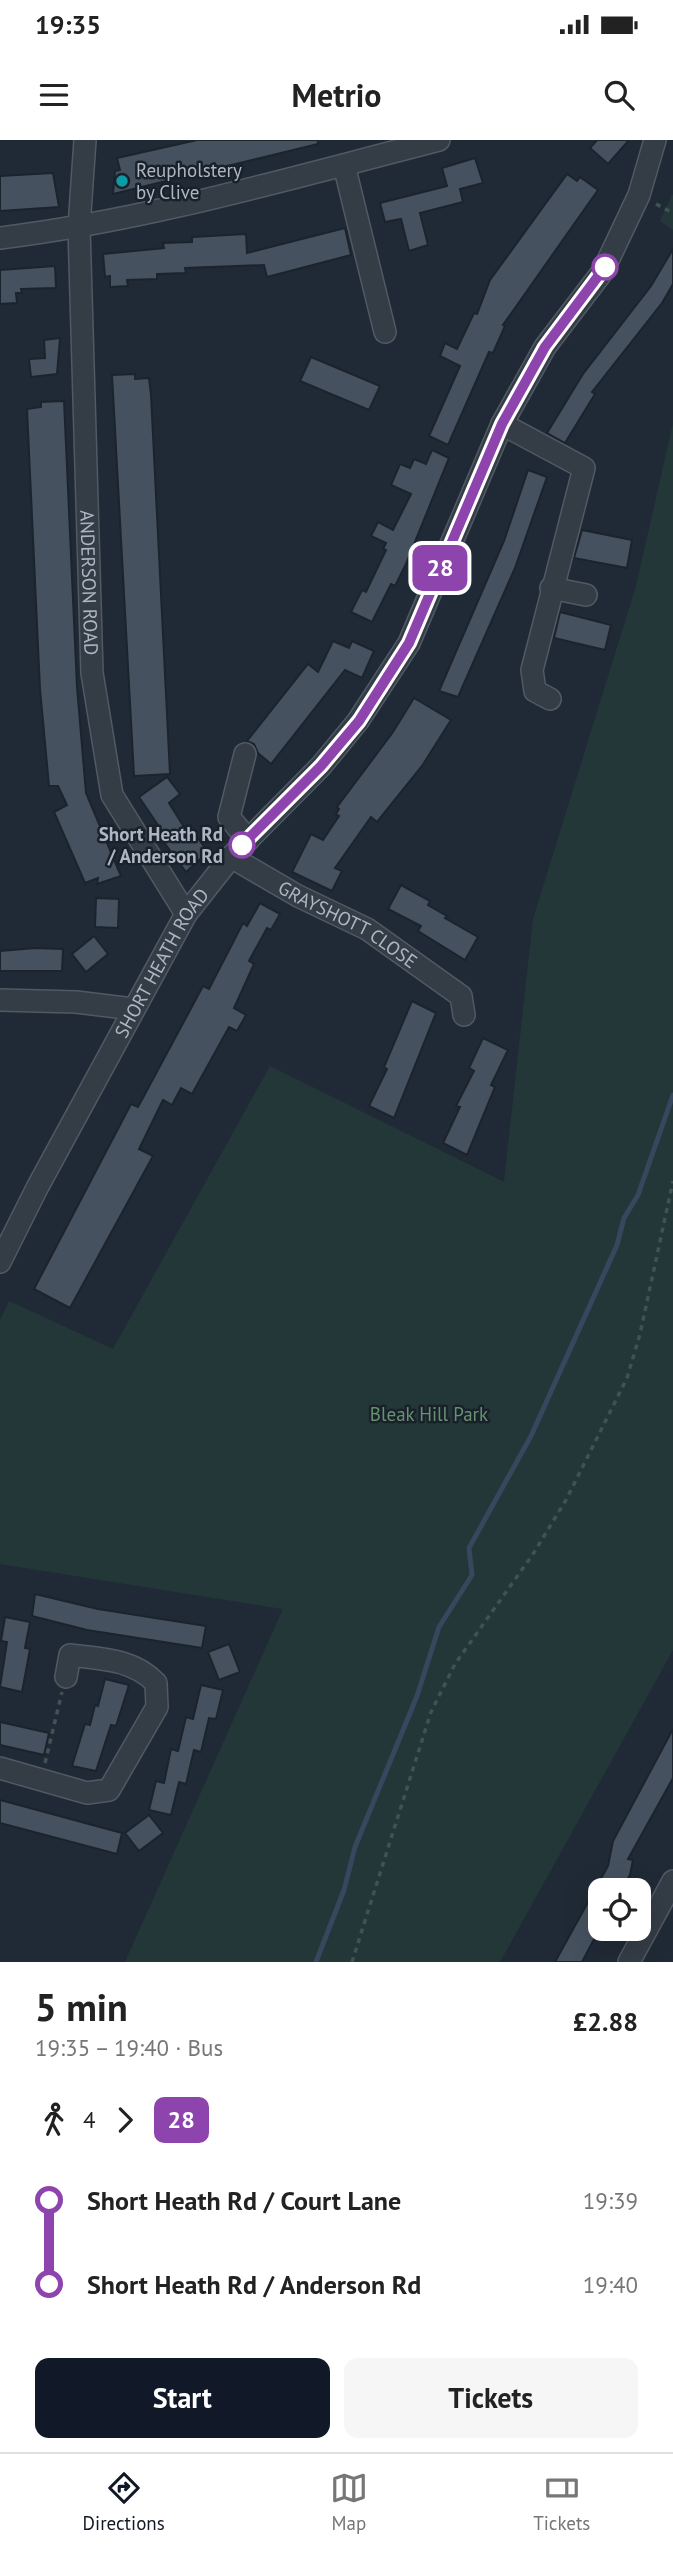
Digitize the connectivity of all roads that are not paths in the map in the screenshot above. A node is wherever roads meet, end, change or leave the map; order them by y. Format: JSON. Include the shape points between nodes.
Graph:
{"nodes":[{"id":1,"x":85,"y":140,"type":"edge"},
{"id":2,"x":439,"y":140,"type":"edge"},
{"id":3,"x":655,"y":140,"type":"edge"},
{"id":4,"x":366,"y":149,"type":"edge"},
{"id":5,"x":344,"y":164,"type":"junction"},
{"id":6,"x":79,"y":227,"type":"junction"},
{"id":7,"x":0,"y":238,"type":"edge"},
{"id":8,"x":385,"y":332,"type":"dead end"},
{"id":9,"x":502,"y":424,"type":"junction"},
{"id":10,"x":551,"y":588,"type":"junction"},
{"id":11,"x":586,"y":595,"type":"dead end"},
{"id":12,"x":550,"y":699,"type":"dead end"},
{"id":13,"x":245,"y":754,"type":"dead end"},
{"id":14,"x":248,"y":840,"type":"junction"},
{"id":15,"x":231,"y":857,"type":"junction"},
{"id":16,"x":187,"y":914,"type":"junction"},
{"id":17,"x":467,"y":998,"type":"dead end"},
{"id":18,"x":0,"y":1000,"type":"edge"},
{"id":19,"x":133,"y":1009,"type":"junction"},
{"id":20,"x":0,"y":1262,"type":"edge"},
{"id":21,"x":65,"y":1677,"type":"road end"},
{"id":22,"x":0,"y":1768,"type":"edge"},
{"id":23,"x":673,"y":1881,"type":"edge"},
{"id":24,"x":629,"y":1962,"type":"edge"}],
"edges":[{"from":1,"to":6,"type":"street","name":"ANDERSON ROAD"},
{"from":2,"to":4,"type":"street"},
{"from":3,"to":9,"type":"street","name":"SHORT HEATH ROAD","via":[[639,195],[603,271],[545,347]]},
{"from":4,"to":5,"type":"street"},
{"from":5,"to":6,"type":"street"},
{"from":5,"to":8,"type":"street"},
{"from":6,"to":7,"type":"street"},
{"from":6,"to":16,"type":"street","name":"ANDERSON ROAD","via":[[92,673],[112,795]]},
{"from":9,"to":10,"type":"street","via":[[584,468]]},
{"from":9,"to":14,"type":"street","name":"SHORT HEATH ROAD","via":[[409,643],[359,721]]},
{"from":10,"to":11,"type":"street"},
{"from":10,"to":12,"type":"street","via":[[532,684]]},
{"from":13,"to":14,"type":"street","via":[[229,817]]},
{"from":14,"to":15,"type":"street","name":"SHORT HEATH ROAD"},
{"from":15,"to":16,"type":"street","name":"SHORT HEATH ROAD"},
{"from":15,"to":17,"type":"street","name":"GRAYSHOTT CLOSE","via":[[367,929]]},
{"from":16,"to":19,"type":"street","name":"SHORT HEATH ROAD"},
{"from":18,"to":19,"type":"street"},
{"from":19,"to":20,"type":"street","name":"SHORT HEATH ROAD"},
{"from":21,"to":22,"type":"street","via":[[70,1655],[132,1665],[156,1683],[157,1707],[109,1790],[87,1793]]},
{"from":23,"to":24,"type":"street"}]}
